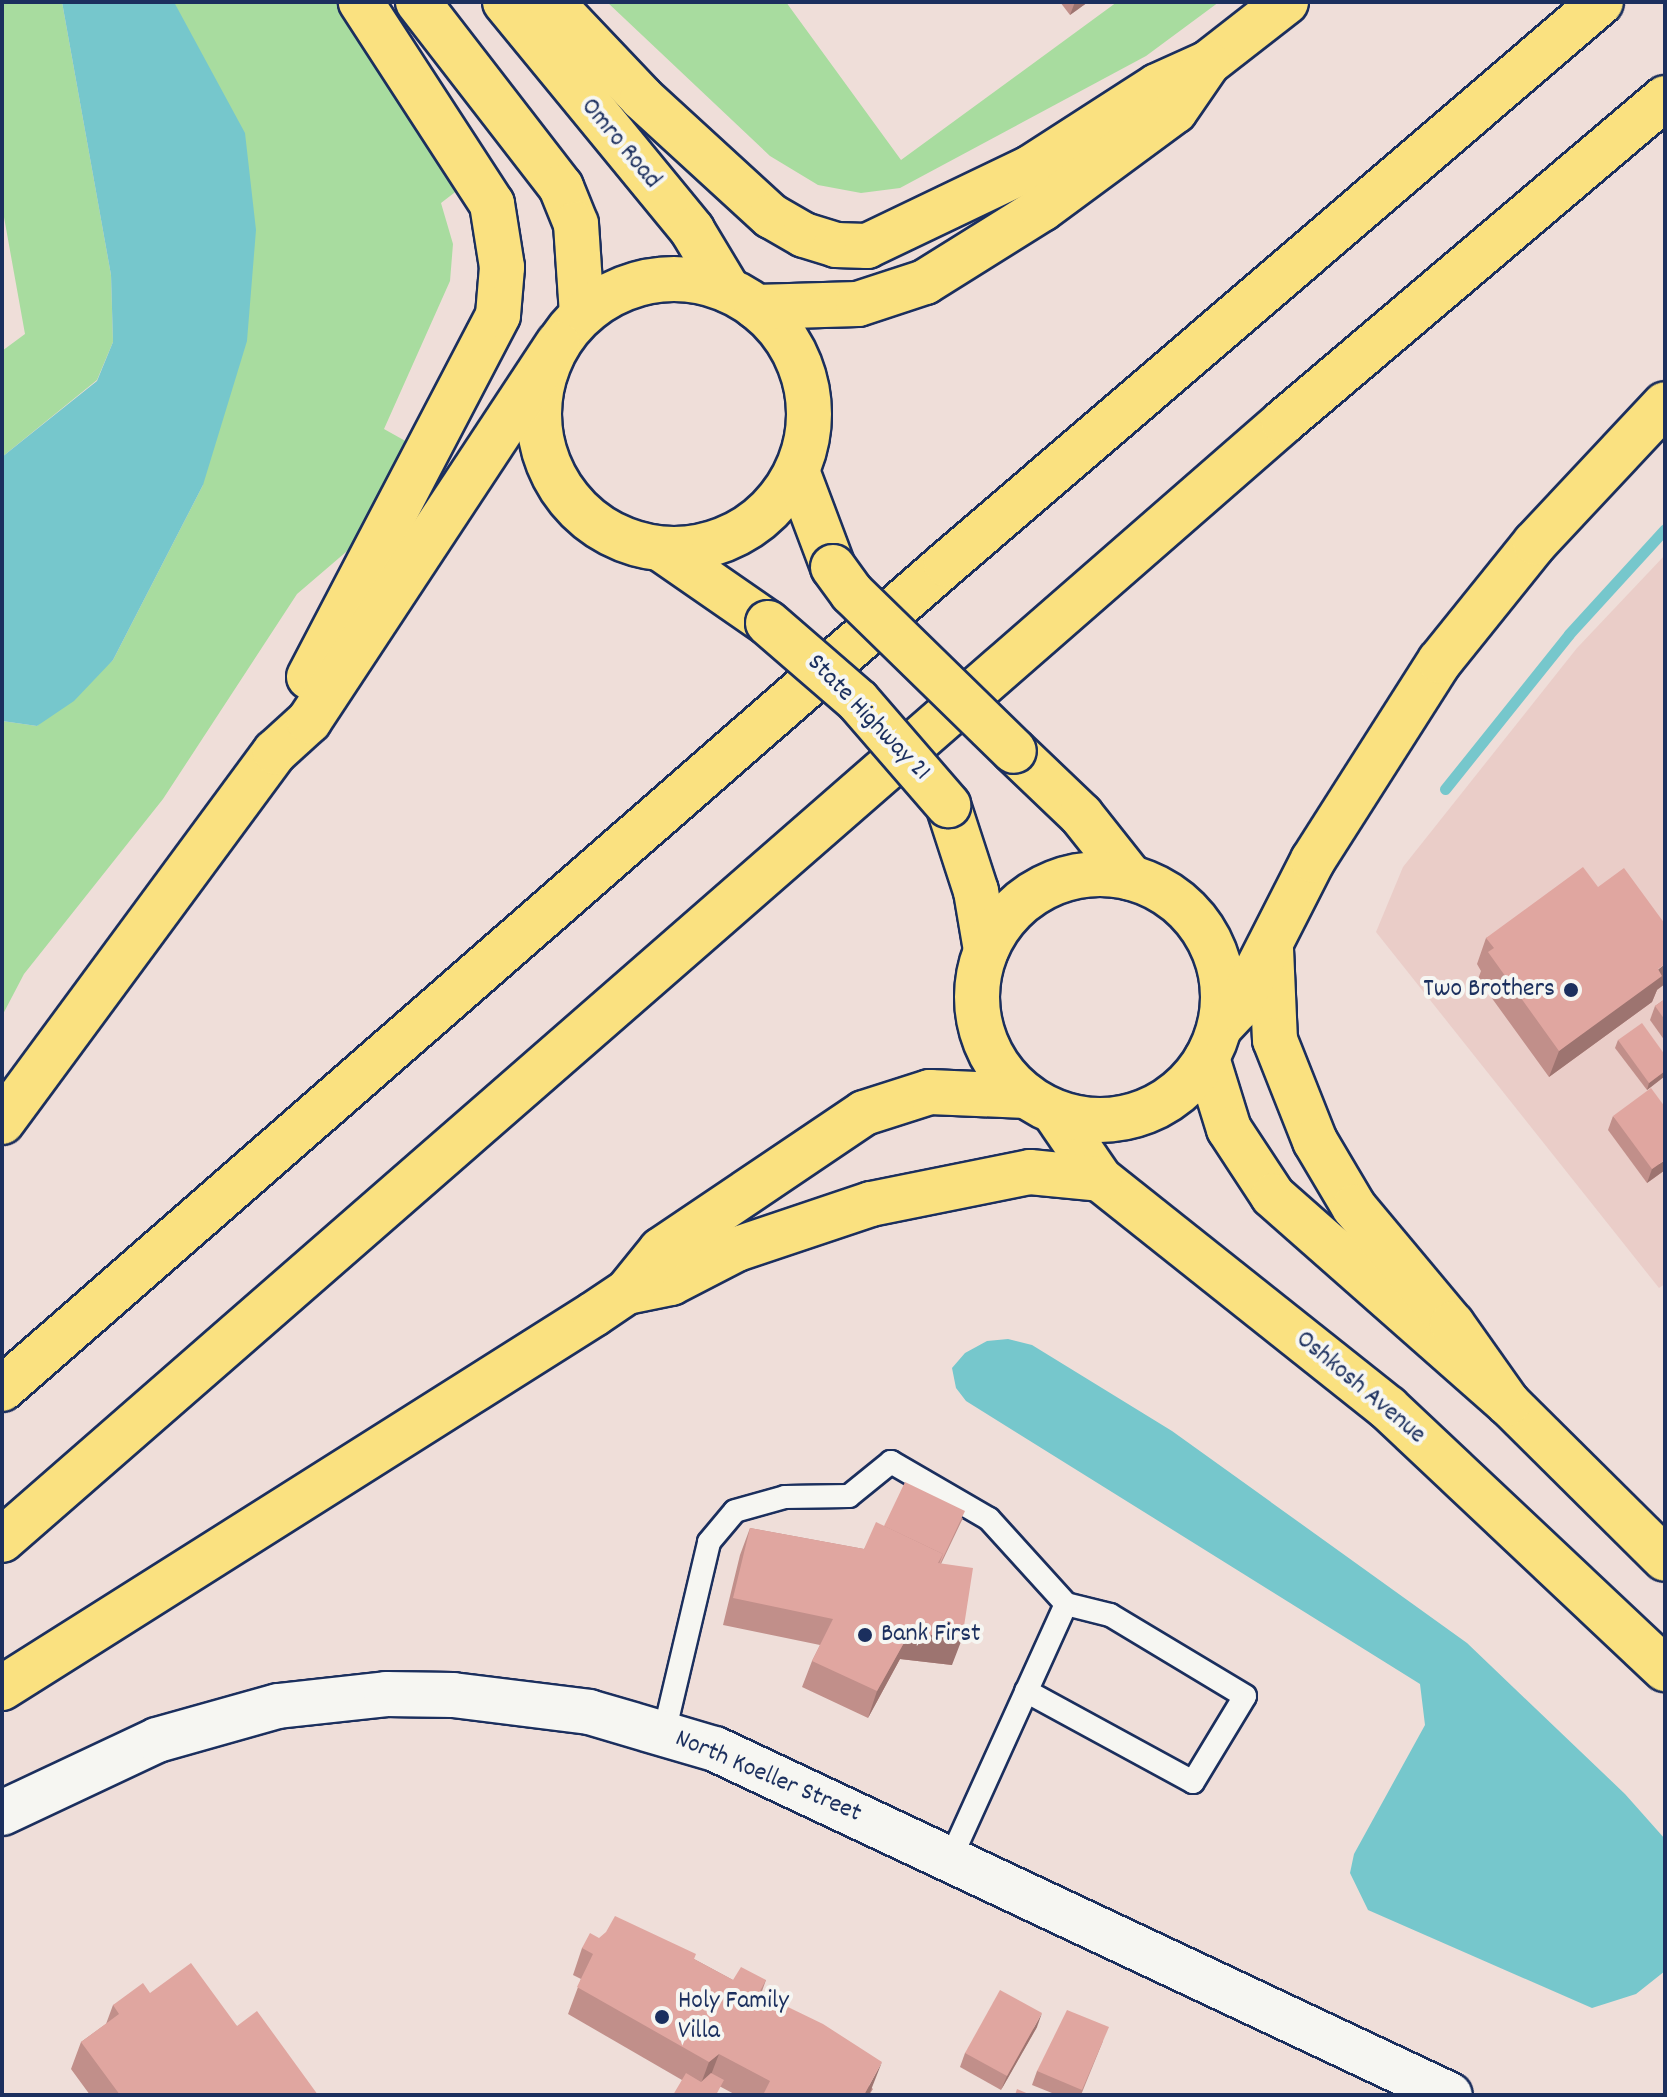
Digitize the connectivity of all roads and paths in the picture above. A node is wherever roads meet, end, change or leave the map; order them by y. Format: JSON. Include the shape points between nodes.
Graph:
{"nodes":[{"id":1,"x":361,"y":2,"type":"edge"},
{"id":2,"x":418,"y":2,"type":"edge"},
{"id":3,"x":505,"y":2,"type":"edge"},
{"id":4,"x":551,"y":2,"type":"edge"},
{"id":5,"x":1286,"y":2,"type":"edge"},
{"id":6,"x":1601,"y":2,"type":"edge"},
{"id":7,"x":1208,"y":63,"type":"junction"},
{"id":8,"x":1665,"y":98,"type":"edge"},
{"id":9,"x":742,"y":298,"type":"junction"},
{"id":10,"x":570,"y":329,"type":"junction"},
{"id":11,"x":1665,"y":404,"type":"edge"},
{"id":12,"x":797,"y":471,"type":"junction"},
{"id":13,"x":661,"y":549,"type":"junction"},
{"id":14,"x":275,"y":752,"type":"junction"},
{"id":15,"x":1131,"y":878,"type":"junction"},
{"id":16,"x":1271,"y":945,"type":"junction"},
{"id":17,"x":986,"y":950,"type":"junction"},
{"id":18,"x":1214,"y":1042,"type":"junction"},
{"id":19,"x":1041,"y":1104,"type":"junction"},
{"id":20,"x":2,"y":1122,"type":"edge"},
{"id":21,"x":1100,"y":1179,"type":"junction"},
{"id":22,"x":627,"y":1292,"type":"junction"},
{"id":23,"x":2,"y":1389,"type":"edge"},
{"id":24,"x":1508,"y":1403,"type":"junction"},
{"id":25,"x":2,"y":1540,"type":"edge"},
{"id":26,"x":1665,"y":1559,"type":"edge"},
{"id":27,"x":1066,"y":1604,"type":"junction"},
{"id":28,"x":1665,"y":1669,"type":"edge"},
{"id":29,"x":2,"y":1688,"type":"edge"},
{"id":30,"x":1026,"y":1691,"type":"junction"},
{"id":31,"x":664,"y":1733,"type":"junction"},
{"id":32,"x":2,"y":1813,"type":"edge"},
{"id":33,"x":950,"y":1860,"type":"junction"},
{"id":34,"x":1450,"y":2095,"type":"edge"}],
"edges":[{"from":1,"to":14,"type":"main road","via":[[492,204],[502,267],[498,315]]},
{"from":2,"to":10,"type":"main road","via":[[521,128],[561,187],[576,224]]},
{"from":3,"to":9,"type":"main road","name":"Omro Road"},
{"from":4,"to":7,"type":"main road","via":[[642,98],[771,216],[836,245],[867,246],[890,239],[1030,168],[1157,86]]},
{"from":5,"to":7,"type":"main road"},
{"from":6,"to":23,"type":"main road","via":[[946,564]]},
{"from":7,"to":9,"type":"main road","via":[[1175,111],[1042,209],[925,282],[858,304]]},
{"from":8,"to":25,"type":"main road","via":[[1272,432]]},
{"from":9,"to":10,"type":"main road","via":[[691,279],[651,280],[614,292]]},
{"from":9,"to":12,"type":"main road","via":[[780,330],[799,362],[809,398],[808,436]]},
{"from":10,"to":13,"type":"main road","via":[[543,379],[538,418],[546,457],[557,480],[590,520],[624,540]]},
{"from":10,"to":14,"type":"main road","via":[[309,721]]},
{"from":11,"to":16,"type":"main road","via":[[1535,543],[1440,661],[1313,860]]},
{"from":12,"to":13,"type":"main road","via":[[771,507],[727,539],[695,548]]},
{"from":12,"to":15,"type":"main road","bridge":true,"via":[[833,567],[852,593],[1081,815]]},
{"from":13,"to":17,"type":"main road","name":"State Highway 21","bridge":true,"via":[[768,623],[858,701],[948,805],[976,891]]},
{"from":14,"to":20,"type":"main road"},
{"from":15,"to":17,"type":"main road","via":[[1096,874],[1061,880],[1029,895],[1004,919]]},
{"from":15,"to":18,"type":"main road","via":[[1167,894],[1196,920],[1215,955],[1223,993]]},
{"from":16,"to":18,"type":"main road"},
{"from":16,"to":24,"type":"main road","via":[[1275,1040],[1315,1141],[1354,1207]]},
{"from":17,"to":19,"type":"main road","via":[[978,975],[980,1026],[1003,1073]]},
{"from":18,"to":19,"type":"main road","via":[[1186,1086],[1157,1107],[1123,1119]]},
{"from":18,"to":24,"type":"main road","via":[[1229,1129],[1273,1196]]},
{"from":19,"to":21,"type":"main road","name":"Oshkosh Avenue"},
{"from":19,"to":22,"type":"main road","via":[[930,1092],[864,1113],[661,1250]]},
{"from":21,"to":22,"type":"main road","via":[[1030,1172],[871,1204],[737,1249],[671,1283]]},
{"from":21,"to":28,"type":"main road","name":"Oshkosh Avenue","via":[[1388,1408]]},
{"from":22,"to":29,"type":"main road"},
{"from":24,"to":26,"type":"main road"},
{"from":27,"to":30,"type":"lane"},
{"from":27,"to":30,"type":"lane","via":[[1110,1615],[1245,1696],[1193,1782]]},
{"from":27,"to":31,"type":"lane","via":[[989,1519],[891,1462],[849,1496],[785,1497],[735,1511],[709,1542]]},
{"from":30,"to":33,"type":"lane"},
{"from":31,"to":32,"type":"street","name":"North Koeller Street","via":[[589,1712],[453,1695],[386,1694],[278,1706],[157,1740]]},
{"from":31,"to":33,"type":"street","name":"North Koeller Street","via":[[715,1749]]},
{"from":33,"to":34,"type":"street","name":"North Koeller Street"}]}
